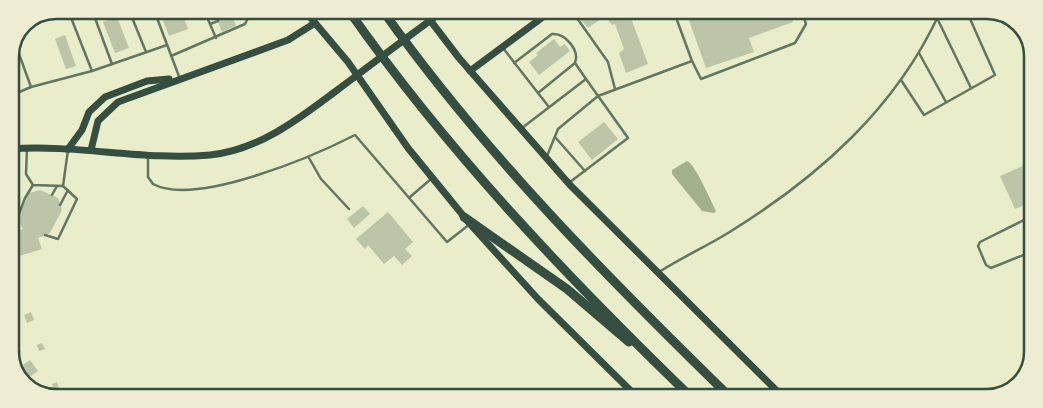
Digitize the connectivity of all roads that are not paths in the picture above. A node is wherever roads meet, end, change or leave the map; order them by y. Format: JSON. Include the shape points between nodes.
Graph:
{"nodes":[{"id":1,"x":72,"y":19,"type":"edge"},
{"id":2,"x":95,"y":19,"type":"edge"},
{"id":3,"x":133,"y":19,"type":"edge"},
{"id":4,"x":157,"y":19,"type":"edge"},
{"id":5,"x":208,"y":19,"type":"edge"},
{"id":6,"x":248,"y":19,"type":"edge"},
{"id":7,"x":312,"y":19,"type":"edge"},
{"id":8,"x":355,"y":19,"type":"edge"},
{"id":9,"x":389,"y":19,"type":"edge"},
{"id":10,"x":429,"y":19,"type":"edge"},
{"id":11,"x":432,"y":19,"type":"edge"},
{"id":12,"x":540,"y":19,"type":"edge"},
{"id":13,"x":578,"y":19,"type":"edge"},
{"id":14,"x":677,"y":19,"type":"edge"},
{"id":15,"x":804,"y":19,"type":"edge"},
{"id":16,"x":936,"y":19,"type":"edge"},
{"id":17,"x":937,"y":19,"type":"edge"},
{"id":18,"x":970,"y":19,"type":"edge"},
{"id":19,"x":218,"y":21,"type":"dead end"},
{"id":20,"x":315,"y":23,"type":"junction"},
{"id":21,"x":210,"y":24,"type":"junction"},
{"id":22,"x":216,"y":38,"type":"junction"},
{"id":23,"x":167,"y":45,"type":"junction"},
{"id":24,"x":502,"y":48,"type":"junction"},
{"id":25,"x":146,"y":52,"type":"junction"},
{"id":26,"x":918,"y":53,"type":"junction"},
{"id":27,"x":19,"y":54,"type":"edge"},
{"id":28,"x":171,"y":56,"type":"junction"},
{"id":29,"x":692,"y":61,"type":"junction"},
{"id":30,"x":514,"y":63,"type":"junction"},
{"id":31,"x":575,"y":63,"type":"junction"},
{"id":32,"x":112,"y":64,"type":"junction"},
{"id":33,"x":92,"y":71,"type":"junction"},
{"id":34,"x":470,"y":71,"type":"junction"},
{"id":35,"x":180,"y":79,"type":"junction"},
{"id":36,"x":586,"y":79,"type":"junction"},
{"id":37,"x":901,"y":80,"type":"junction"},
{"id":38,"x":31,"y":88,"type":"junction"},
{"id":39,"x":971,"y":88,"type":"junction"},
{"id":40,"x":615,"y":89,"type":"junction"},
{"id":41,"x":19,"y":93,"type":"edge"},
{"id":42,"x":538,"y":93,"type":"junction"},
{"id":43,"x":598,"y":96,"type":"junction"},
{"id":44,"x":946,"y":102,"type":"junction"},
{"id":45,"x":549,"y":107,"type":"junction"},
{"id":46,"x":522,"y":128,"type":"junction"},
{"id":47,"x":555,"y":136,"type":"junction"},
{"id":48,"x":19,"y":148,"type":"edge"},
{"id":49,"x":28,"y":148,"type":"junction"},
{"id":50,"x":68,"y":149,"type":"junction"},
{"id":51,"x":90,"y":150,"type":"junction"},
{"id":52,"x":148,"y":154,"type":"junction"},
{"id":53,"x":547,"y":156,"type":"junction"},
{"id":54,"x":310,"y":158,"type":"junction"},
{"id":55,"x":585,"y":171,"type":"junction"},
{"id":56,"x":432,"y":179,"type":"junction"},
{"id":57,"x":568,"y":183,"type":"junction"},
{"id":58,"x":32,"y":185,"type":"junction"},
{"id":59,"x":57,"y":186,"type":"junction"},
{"id":60,"x":63,"y":186,"type":"junction"},
{"id":61,"x":68,"y":190,"type":"junction"},
{"id":62,"x":52,"y":195,"type":"dead end"},
{"id":63,"x":410,"y":198,"type":"junction"},
{"id":64,"x":60,"y":205,"type":"dead end"},
{"id":65,"x":348,"y":209,"type":"dead end"},
{"id":66,"x":19,"y":213,"type":"edge"},
{"id":67,"x":467,"y":220,"type":"junction"},
{"id":68,"x":1024,"y":220,"type":"edge"},
{"id":69,"x":45,"y":235,"type":"dead end"},
{"id":70,"x":1024,"y":255,"type":"edge"},
{"id":71,"x":659,"y":272,"type":"junction"},
{"id":72,"x":689,"y":357,"type":"junction"},
{"id":73,"x":652,"y":360,"type":"junction"},
{"id":74,"x":630,"y":389,"type":"edge"},
{"id":75,"x":683,"y":389,"type":"edge"},
{"id":76,"x":722,"y":389,"type":"edge"},
{"id":77,"x":727,"y":389,"type":"edge"},
{"id":78,"x":774,"y":389,"type":"edge"}],
"edges":[{"from":1,"to":33,"type":"lane"},
{"from":2,"to":32,"type":"lane"},
{"from":3,"to":25,"type":"lane"},
{"from":4,"to":23,"type":"lane"},
{"from":5,"to":21,"type":"lane"},
{"from":6,"to":22,"type":"lane","via":[[245,24]]},
{"from":7,"to":20,"type":"main road"},
{"from":8,"to":73,"type":"highway","via":[[433,121],[505,207]]},
{"from":9,"to":72,"type":"highway","via":[[445,93],[530,193]]},
{"from":10,"to":34,"type":"main road"},
{"from":11,"to":52,"type":"main road","via":[[283,128],[229,151],[199,155]]},
{"from":12,"to":24,"type":"main road"},
{"from":13,"to":40,"type":"lane","via":[[608,62]]},
{"from":14,"to":29,"type":"lane"},
{"from":15,"to":29,"type":"lane","via":[[806,24],[795,43],[701,80]]},
{"from":16,"to":26,"type":"lane"},
{"from":17,"to":39,"type":"lane"},
{"from":18,"to":39,"type":"lane","via":[[995,75]]},
{"from":19,"to":21,"type":"lane"},
{"from":20,"to":35,"type":"main road","via":[[288,40]]},
{"from":20,"to":56,"type":"main road","via":[[348,62]]},
{"from":21,"to":22,"type":"lane"},
{"from":22,"to":28,"type":"lane"},
{"from":23,"to":25,"type":"lane"},
{"from":23,"to":28,"type":"lane"},
{"from":24,"to":30,"type":"lane"},
{"from":24,"to":34,"type":"main road"},
{"from":25,"to":32,"type":"lane"},
{"from":26,"to":37,"type":"lane"},
{"from":26,"to":44,"type":"lane"},
{"from":27,"to":38,"type":"lane"},
{"from":28,"to":35,"type":"lane"},
{"from":29,"to":40,"type":"lane"},
{"from":30,"to":31,"type":"lane","via":[[552,34],[557,34],[567,40],[576,52]]},
{"from":30,"to":42,"type":"lane"},
{"from":31,"to":36,"type":"lane"},
{"from":31,"to":42,"type":"lane"},
{"from":32,"to":33,"type":"lane"},
{"from":33,"to":38,"type":"lane"},
{"from":34,"to":46,"type":"main road"},
{"from":35,"to":50,"type":"main road","via":[[147,81],[105,97],[89,112],[82,130]]},
{"from":35,"to":51,"type":"main road","via":[[112,106],[98,121]]},
{"from":36,"to":43,"type":"lane"},
{"from":36,"to":45,"type":"lane"},
{"from":37,"to":44,"type":"lane","via":[[924,115]]},
{"from":37,"to":71,"type":"lane","via":[[856,136],[823,164],[735,228]]},
{"from":38,"to":41,"type":"lane"},
{"from":39,"to":44,"type":"lane"},
{"from":40,"to":43,"type":"lane"},
{"from":42,"to":45,"type":"lane"},
{"from":43,"to":47,"type":"lane","via":[[558,129]]},
{"from":43,"to":55,"type":"lane","via":[[628,138]]},
{"from":45,"to":46,"type":"lane"},
{"from":46,"to":53,"type":"main road"},
{"from":47,"to":53,"type":"lane"},
{"from":47,"to":55,"type":"lane"},
{"from":48,"to":49,"type":"main road"},
{"from":49,"to":50,"type":"main road"},
{"from":49,"to":58,"type":"lane","via":[[26,174]]},
{"from":50,"to":51,"type":"main road"},
{"from":50,"to":60,"type":"lane"},
{"from":51,"to":52,"type":"main road"},
{"from":52,"to":54,"type":"lane","via":[[148,177],[153,184],[181,189],[228,182]]},
{"from":53,"to":57,"type":"main road"},
{"from":54,"to":63,"type":"lane","via":[[355,135]]},
{"from":54,"to":65,"type":"lane","via":[[321,179]]},
{"from":55,"to":57,"type":"lane"},
{"from":56,"to":63,"type":"lane"},
{"from":56,"to":67,"type":"main road"},
{"from":57,"to":71,"type":"main road"},
{"from":58,"to":59,"type":"lane"},
{"from":58,"to":66,"type":"lane"},
{"from":59,"to":60,"type":"lane"},
{"from":59,"to":62,"type":"lane"},
{"from":60,"to":61,"type":"lane"},
{"from":61,"to":64,"type":"lane"},
{"from":61,"to":69,"type":"lane","via":[[77,199],[67,222],[58,239]]},
{"from":63,"to":67,"type":"lane","via":[[447,242]]},
{"from":67,"to":73,"type":"highway","via":[[567,288],[612,330]]},
{"from":67,"to":74,"type":"main road","via":[[538,299]]},
{"from":68,"to":70,"type":"lane","via":[[978,246],[986,265],[991,268]]},
{"from":71,"to":78,"type":"main road"},
{"from":72,"to":76,"type":"highway"},
{"from":72,"to":77,"type":"highway"},
{"from":73,"to":75,"type":"highway"}]}
